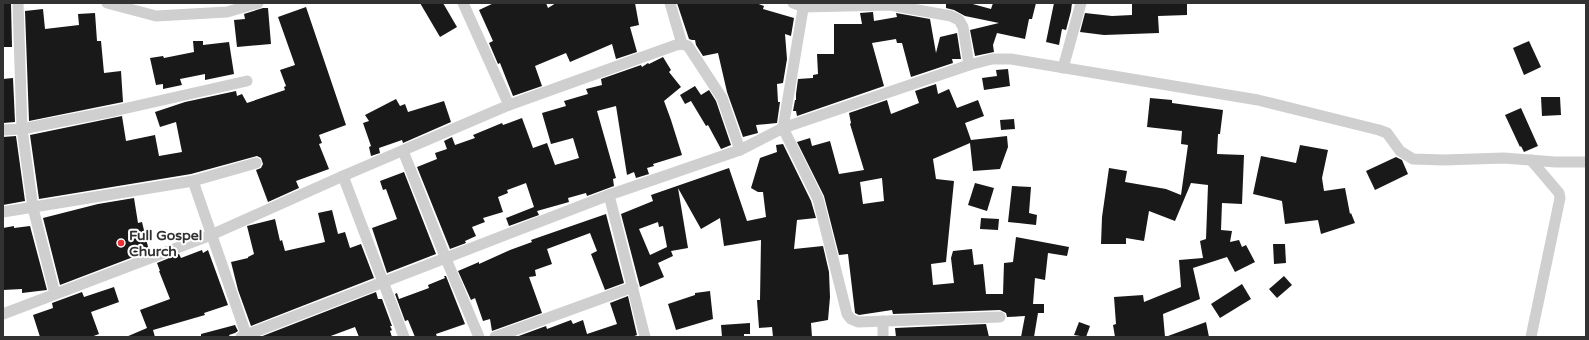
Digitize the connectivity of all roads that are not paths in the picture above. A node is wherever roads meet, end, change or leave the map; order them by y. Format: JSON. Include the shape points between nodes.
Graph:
{"nodes":[{"id":1,"x":18,"y":3,"type":"edge"},
{"id":2,"x":107,"y":3,"type":"edge"},
{"id":3,"x":258,"y":3,"type":"edge"},
{"id":4,"x":463,"y":3,"type":"edge"},
{"id":5,"x":670,"y":3,"type":"edge"},
{"id":6,"x":1081,"y":3,"type":"edge"},
{"id":7,"x":800,"y":4,"type":"edge"},
{"id":8,"x":682,"y":44,"type":"junction"},
{"id":9,"x":969,"y":65,"type":"junction"},
{"id":10,"x":1064,"y":68,"type":"junction"},
{"id":11,"x":246,"y":81,"type":"dead end"},
{"id":12,"x":509,"y":105,"type":"junction"},
{"id":13,"x":783,"y":128,"type":"junction"},
{"id":14,"x":22,"y":129,"type":"junction"},
{"id":15,"x":3,"y":130,"type":"edge"},
{"id":16,"x":740,"y":150,"type":"junction"},
{"id":17,"x":403,"y":151,"type":"junction"},
{"id":18,"x":1531,"y":160,"type":"junction"},
{"id":19,"x":1586,"y":162,"type":"edge"},
{"id":20,"x":256,"y":163,"type":"dead end"},
{"id":21,"x":343,"y":176,"type":"junction"},
{"id":22,"x":193,"y":181,"type":"junction"},
{"id":23,"x":609,"y":195,"type":"junction"},
{"id":24,"x":33,"y":208,"type":"junction"},
{"id":25,"x":3,"y":212,"type":"edge"},
{"id":26,"x":211,"y":235,"type":"junction"},
{"id":27,"x":446,"y":259,"type":"junction"},
{"id":28,"x":384,"y":282,"type":"junction"},
{"id":29,"x":632,"y":287,"type":"junction"},
{"id":30,"x":55,"y":294,"type":"junction"},
{"id":31,"x":3,"y":314,"type":"edge"},
{"id":32,"x":1000,"y":317,"type":"dead end"},
{"id":33,"x":883,"y":321,"type":"junction"},
{"id":34,"x":245,"y":336,"type":"edge"},
{"id":35,"x":404,"y":337,"type":"edge"},
{"id":36,"x":479,"y":337,"type":"edge"},
{"id":37,"x":495,"y":337,"type":"edge"},
{"id":38,"x":645,"y":337,"type":"edge"},
{"id":39,"x":883,"y":337,"type":"edge"},
{"id":40,"x":1531,"y":337,"type":"edge"}],
"edges":[{"from":1,"to":14,"type":"street"},
{"from":2,"to":3,"type":"street","via":[[156,16],[227,12]]},
{"from":4,"to":12,"type":"street"},
{"from":5,"to":8,"type":"street"},
{"from":6,"to":10,"type":"street"},
{"from":7,"to":9,"type":"street","via":[[890,5],[951,16],[959,20],[964,27]]},
{"from":7,"to":13,"type":"street"},
{"from":8,"to":12,"type":"street"},
{"from":8,"to":16,"type":"street","via":[[688,46],[722,98]]},
{"from":9,"to":10,"type":"street","via":[[992,59],[1011,59]]},
{"from":9,"to":13,"type":"street"},
{"from":10,"to":18,"type":"street","via":[[1258,100],[1379,130],[1387,133],[1400,151],[1412,159]]},
{"from":11,"to":14,"type":"street","via":[[130,108]]},
{"from":12,"to":17,"type":"street"},
{"from":13,"to":16,"type":"street"},
{"from":13,"to":33,"type":"street","via":[[818,199],[847,314],[858,322]]},
{"from":14,"to":15,"type":"street"},
{"from":14,"to":24,"type":"street"},
{"from":16,"to":23,"type":"street"},
{"from":17,"to":21,"type":"street"},
{"from":17,"to":27,"type":"street"},
{"from":18,"to":19,"type":"street"},
{"from":18,"to":40,"type":"street","via":[[1559,193],[1560,198]]},
{"from":20,"to":22,"type":"street"},
{"from":21,"to":26,"type":"street"},
{"from":21,"to":28,"type":"street"},
{"from":22,"to":24,"type":"street"},
{"from":22,"to":26,"type":"street"},
{"from":23,"to":27,"type":"street"},
{"from":23,"to":29,"type":"street"},
{"from":24,"to":25,"type":"street"},
{"from":24,"to":30,"type":"street"},
{"from":26,"to":30,"type":"street"},
{"from":26,"to":34,"type":"street"},
{"from":27,"to":28,"type":"street"},
{"from":27,"to":36,"type":"street"},
{"from":28,"to":34,"type":"street"},
{"from":28,"to":35,"type":"street"},
{"from":29,"to":37,"type":"street"},
{"from":29,"to":38,"type":"street"},
{"from":30,"to":31,"type":"street"},
{"from":32,"to":33,"type":"street"},
{"from":33,"to":39,"type":"street"}]}
